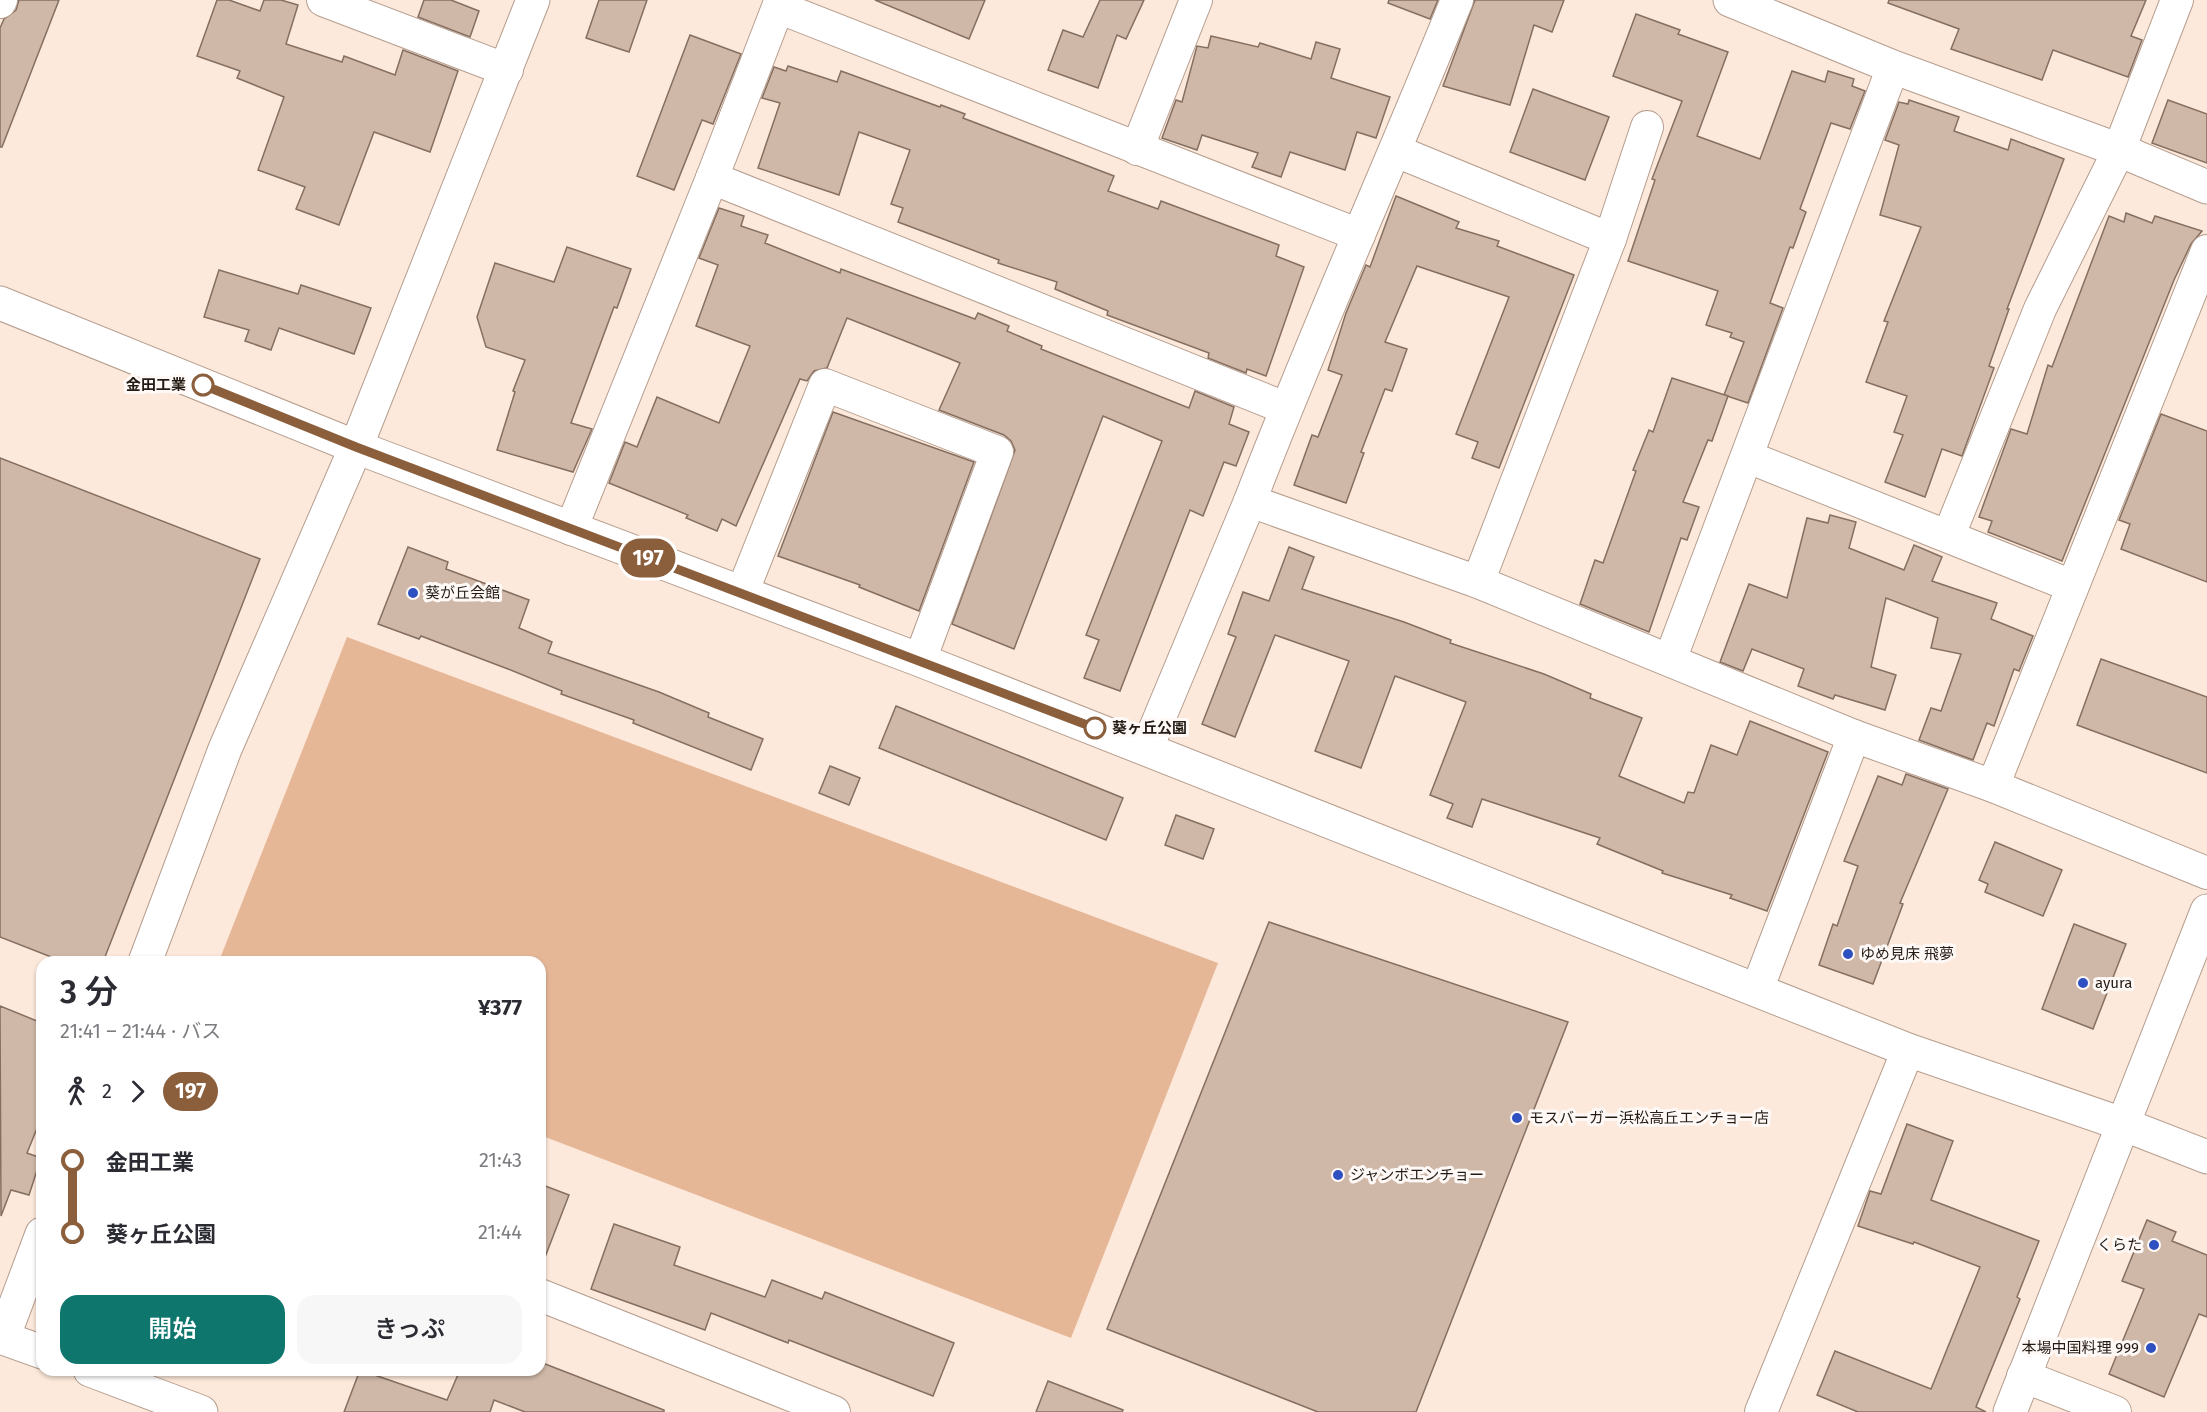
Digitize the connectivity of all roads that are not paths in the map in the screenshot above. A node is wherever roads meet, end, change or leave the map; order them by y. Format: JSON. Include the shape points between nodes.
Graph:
{"nodes":[{"id":1,"x":323,"y":0,"type":"edge"},
{"id":2,"x":533,"y":0,"type":"edge"},
{"id":3,"x":1196,"y":0,"type":"edge"},
{"id":4,"x":1457,"y":0,"type":"edge"},
{"id":5,"x":1730,"y":0,"type":"edge"},
{"id":6,"x":2177,"y":0,"type":"edge"},
{"id":7,"x":769,"y":3,"type":"edge"},
{"id":8,"x":1893,"y":67,"type":"junction"},
{"id":9,"x":507,"y":70,"type":"junction"},
{"id":10,"x":1647,"y":127,"type":"dead end"},
{"id":11,"x":1137,"y":149,"type":"junction"},
{"id":12,"x":2119,"y":150,"type":"junction"},
{"id":13,"x":1396,"y":151,"type":"junction"},
{"id":14,"x":712,"y":178,"type":"junction"},
{"id":15,"x":2207,"y":187,"type":"edge"},
{"id":16,"x":1359,"y":235,"type":"junction"},
{"id":17,"x":1610,"y":239,"type":"junction"},
{"id":18,"x":2207,"y":251,"type":"edge"},
{"id":19,"x":0,"y":303,"type":"edge"},
{"id":20,"x":1286,"y":408,"type":"junction"},
{"id":21,"x":356,"y":447,"type":"junction"},
{"id":22,"x":1748,"y":457,"type":"junction"},
{"id":23,"x":1250,"y":501,"type":"junction"},
{"id":24,"x":571,"y":529,"type":"junction"},
{"id":25,"x":1949,"y":535,"type":"junction"},
{"id":26,"x":1478,"y":582,"type":"junction"},
{"id":27,"x":2072,"y":586,"type":"junction"},
{"id":28,"x":742,"y":593,"type":"junction"},
{"id":29,"x":920,"y":660,"type":"junction"},
{"id":30,"x":1670,"y":660,"type":"junction"},
{"id":31,"x":1854,"y":736,"type":"junction"},
{"id":32,"x":1147,"y":748,"type":"junction"},
{"id":33,"x":1993,"y":786,"type":"junction"},
{"id":34,"x":2207,"y":873,"type":"edge"},
{"id":35,"x":2207,"y":911,"type":"edge"},
{"id":36,"x":147,"y":956,"type":"edge"},
{"id":37,"x":1757,"y":990,"type":"junction"},
{"id":38,"x":1908,"y":1050,"type":"junction"},
{"id":39,"x":2125,"y":1125,"type":"junction"},
{"id":40,"x":2207,"y":1157,"type":"edge"},
{"id":41,"x":36,"y":1250,"type":"edge"},
{"id":42,"x":546,"y":1297,"type":"edge"},
{"id":43,"x":1,"y":1341,"type":"edge"},
{"id":44,"x":36,"y":1350,"type":"edge"},
{"id":45,"x":106,"y":1376,"type":"edge"},
{"id":46,"x":2023,"y":1376,"type":"junction"},
{"id":47,"x":201,"y":1412,"type":"edge"},
{"id":48,"x":834,"y":1412,"type":"edge"},
{"id":49,"x":1761,"y":1412,"type":"edge"},
{"id":50,"x":2010,"y":1412,"type":"edge"},
{"id":51,"x":2115,"y":1412,"type":"edge"}],
"edges":[{"from":1,"to":9,"type":"street"},
{"from":2,"to":9,"type":"street"},
{"from":3,"to":11,"type":"street"},
{"from":4,"to":13,"type":"street"},
{"from":5,"to":8,"type":"street"},
{"from":6,"to":12,"type":"street"},
{"from":7,"to":11,"type":"street"},
{"from":7,"to":14,"type":"street"},
{"from":8,"to":12,"type":"street"},
{"from":8,"to":22,"type":"street"},
{"from":9,"to":21,"type":"street"},
{"from":10,"to":17,"type":"street"},
{"from":11,"to":16,"type":"street"},
{"from":12,"to":15,"type":"street"},
{"from":12,"to":25,"type":"street","via":[[2040,309]]},
{"from":13,"to":16,"type":"street"},
{"from":13,"to":17,"type":"street"},
{"from":14,"to":20,"type":"street"},
{"from":14,"to":24,"type":"street"},
{"from":16,"to":20,"type":"street"},
{"from":17,"to":26,"type":"street"},
{"from":18,"to":27,"type":"street"},
{"from":19,"to":21,"type":"street"},
{"from":20,"to":23,"type":"street"},
{"from":21,"to":24,"type":"street"},
{"from":21,"to":36,"type":"street","via":[[225,749]]},
{"from":22,"to":25,"type":"street"},
{"from":22,"to":30,"type":"street"},
{"from":23,"to":26,"type":"street"},
{"from":23,"to":32,"type":"street"},
{"from":24,"to":28,"type":"street"},
{"from":25,"to":27,"type":"street"},
{"from":26,"to":30,"type":"street"},
{"from":27,"to":33,"type":"street"},
{"from":28,"to":29,"type":"street"},
{"from":28,"to":29,"type":"street","via":[[825,385],[997,452]]},
{"from":29,"to":32,"type":"street"},
{"from":30,"to":31,"type":"street"},
{"from":31,"to":33,"type":"street"},
{"from":31,"to":37,"type":"street"},
{"from":32,"to":37,"type":"street"},
{"from":33,"to":34,"type":"street"},
{"from":35,"to":39,"type":"street"},
{"from":37,"to":38,"type":"street"},
{"from":38,"to":39,"type":"street"},
{"from":38,"to":49,"type":"street"},
{"from":39,"to":40,"type":"street"},
{"from":39,"to":46,"type":"street"},
{"from":41,"to":43,"type":"street"},
{"from":42,"to":48,"type":"street"},
{"from":43,"to":44,"type":"street"},
{"from":45,"to":47,"type":"street"},
{"from":46,"to":50,"type":"street"},
{"from":46,"to":51,"type":"street"}]}
